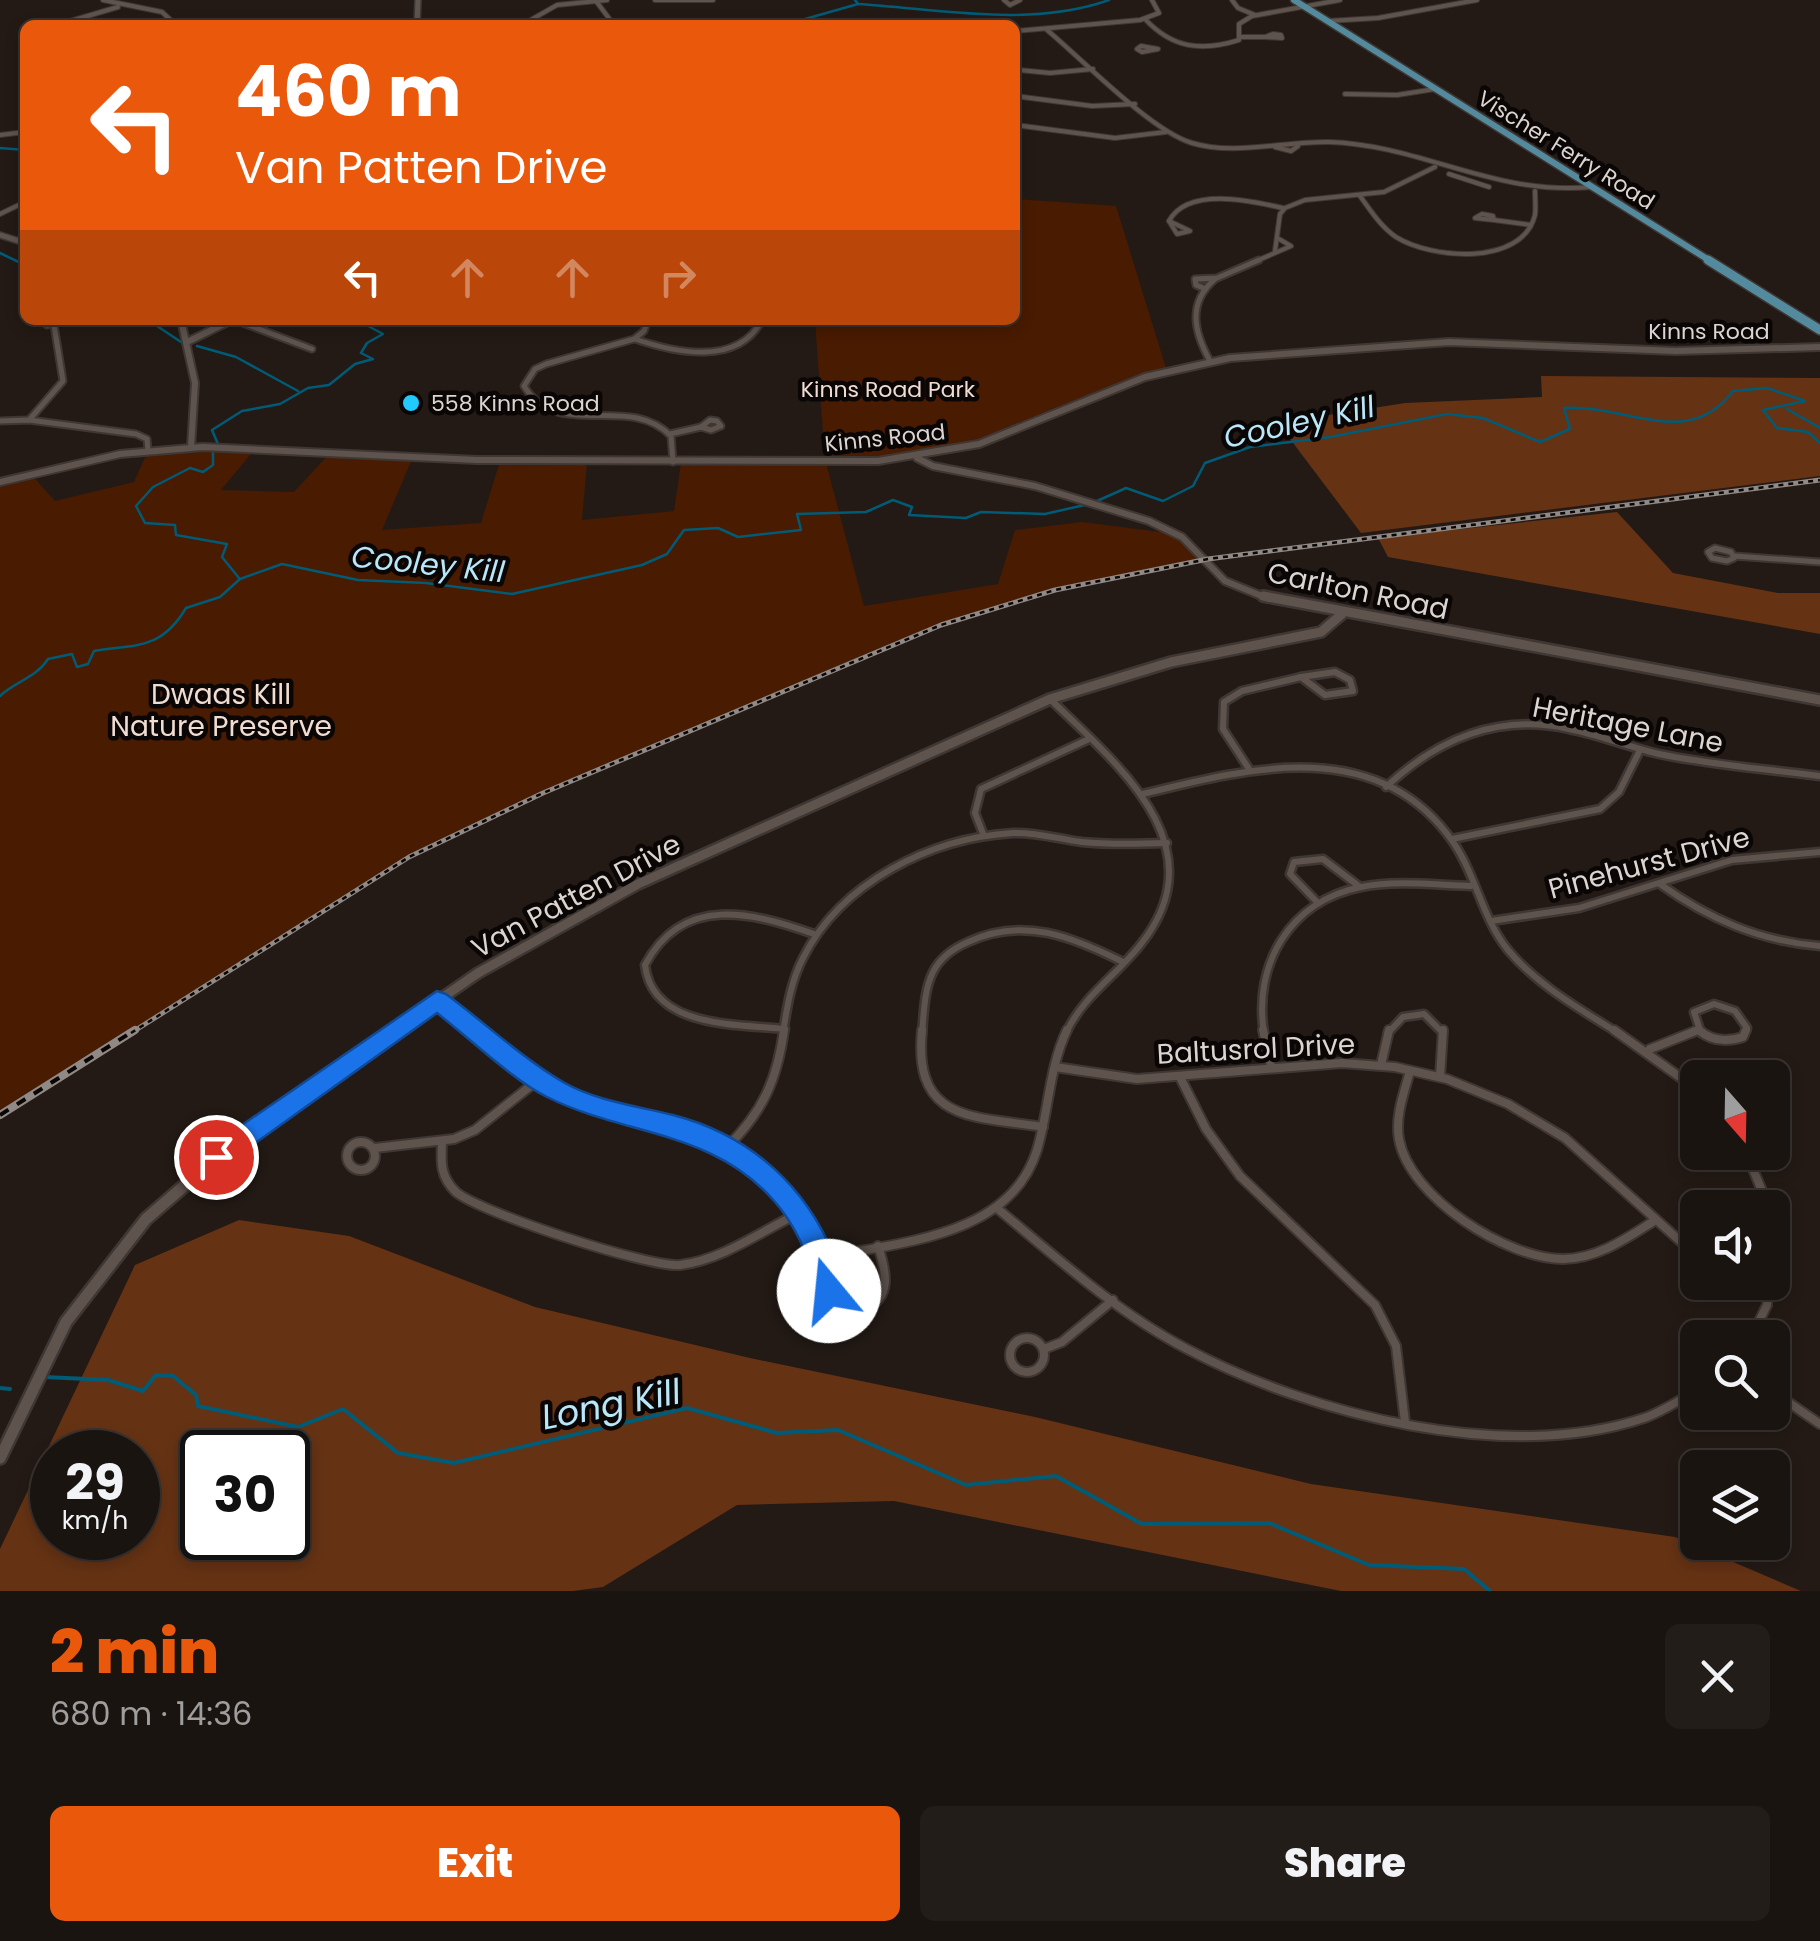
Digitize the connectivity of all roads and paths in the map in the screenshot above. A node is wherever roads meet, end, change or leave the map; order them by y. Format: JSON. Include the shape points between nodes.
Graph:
{"nodes":[{"id":1,"x":103,"y":0,"type":"edge"},
{"id":2,"x":607,"y":0,"type":"edge"},
{"id":3,"x":656,"y":0,"type":"edge"},
{"id":4,"x":713,"y":0,"type":"edge"},
{"id":5,"x":1004,"y":0,"type":"edge"},
{"id":6,"x":1020,"y":0,"type":"edge"},
{"id":7,"x":1152,"y":0,"type":"edge"},
{"id":8,"x":1232,"y":0,"type":"edge"},
{"id":9,"x":1294,"y":0,"type":"edge"},
{"id":10,"x":1340,"y":0,"type":"edge"},
{"id":11,"x":1477,"y":0,"type":"edge"},
{"id":12,"x":596,"y":1,"type":"edge"},
{"id":13,"x":119,"y":6,"type":"junction"},
{"id":14,"x":1307,"y":8,"type":"junction"},
{"id":15,"x":1256,"y":16,"type":"junction"},
{"id":16,"x":1145,"y":19,"type":"junction"},
{"id":17,"x":73,"y":20,"type":"edge"},
{"id":18,"x":174,"y":20,"type":"edge"},
{"id":19,"x":535,"y":20,"type":"edge"},
{"id":20,"x":1328,"y":20,"type":"junction"},
{"id":21,"x":1047,"y":30,"type":"junction"},
{"id":22,"x":1020,"y":31,"type":"edge"},
{"id":23,"x":1240,"y":37,"type":"junction"},
{"id":24,"x":1265,"y":37,"type":"dead end"},
{"id":25,"x":1172,"y":43,"type":"junction"},
{"id":26,"x":1155,"y":47,"type":"dead end"},
{"id":27,"x":1020,"y":68,"type":"edge"},
{"id":28,"x":1094,"y":68,"type":"junction"},
{"id":29,"x":1435,"y":88,"type":"junction"},
{"id":30,"x":1346,"y":94,"type":"dead end"},
{"id":31,"x":1020,"y":97,"type":"edge"},
{"id":32,"x":1136,"y":104,"type":"junction"},
{"id":33,"x":1020,"y":125,"type":"edge"},
{"id":34,"x":1166,"y":131,"type":"junction"},
{"id":35,"x":1434,"y":167,"type":"junction"},
{"id":36,"x":1595,"y":189,"type":"junction"},
{"id":37,"x":1502,"y":190,"type":"dead end"},
{"id":38,"x":1521,"y":192,"type":"dead end"},
{"id":39,"x":1536,"y":192,"type":"junction"},
{"id":40,"x":1360,"y":196,"type":"junction"},
{"id":41,"x":1284,"y":208,"type":"junction"},
{"id":42,"x":1494,"y":220,"type":"dead end"},
{"id":43,"x":1169,"y":222,"type":"dead end"},
{"id":44,"x":1531,"y":225,"type":"junction"},
{"id":45,"x":1279,"y":238,"type":"junction"},
{"id":46,"x":1275,"y":251,"type":"junction"},
{"id":47,"x":1217,"y":278,"type":"junction"},
{"id":48,"x":1203,"y":288,"type":"junction"},
{"id":49,"x":54,"y":325,"type":"edge"},
{"id":50,"x":182,"y":325,"type":"edge"},
{"id":51,"x":223,"y":325,"type":"edge"},
{"id":52,"x":246,"y":325,"type":"edge"},
{"id":53,"x":646,"y":325,"type":"edge"},
{"id":54,"x":759,"y":325,"type":"edge"},
{"id":55,"x":1820,"y":330,"type":"edge"},
{"id":56,"x":634,"y":338,"type":"junction"},
{"id":57,"x":189,"y":341,"type":"junction"},
{"id":58,"x":1820,"y":346,"type":"edge"},
{"id":59,"x":312,"y":350,"type":"dead end"},
{"id":60,"x":1210,"y":361,"type":"junction"},
{"id":61,"x":29,"y":420,"type":"junction"},
{"id":62,"x":0,"y":421,"type":"edge"},
{"id":63,"x":701,"y":427,"type":"dead end"},
{"id":64,"x":670,"y":434,"type":"junction"},
{"id":65,"x":191,"y":447,"type":"junction"},
{"id":66,"x":148,"y":450,"type":"junction"},
{"id":67,"x":916,"y":457,"type":"junction"},
{"id":68,"x":673,"y":463,"type":"junction"},
{"id":69,"x":0,"y":482,"type":"edge"},
{"id":70,"x":1734,"y":556,"type":"dead end"},
{"id":71,"x":1820,"y":562,"type":"edge"},
{"id":72,"x":1342,"y":614,"type":"junction"},
{"id":73,"x":1301,"y":677,"type":"junction"},
{"id":74,"x":1050,"y":698,"type":"junction"},
{"id":75,"x":1820,"y":700,"type":"edge"},
{"id":76,"x":1089,"y":738,"type":"junction"},
{"id":77,"x":1640,"y":750,"type":"junction"},
{"id":78,"x":1249,"y":769,"type":"junction"},
{"id":79,"x":1820,"y":776,"type":"edge"},
{"id":80,"x":1386,"y":787,"type":"junction"},
{"id":81,"x":1143,"y":794,"type":"junction"},
{"id":82,"x":984,"y":836,"type":"junction"},
{"id":83,"x":1452,"y":840,"type":"junction"},
{"id":84,"x":1167,"y":843,"type":"junction"},
{"id":85,"x":1820,"y":852,"type":"edge"},
{"id":86,"x":1659,"y":883,"type":"junction"},
{"id":87,"x":1472,"y":886,"type":"junction"},
{"id":88,"x":1360,"y":887,"type":"junction"},
{"id":89,"x":1318,"y":904,"type":"junction"},
{"id":90,"x":1491,"y":922,"type":"junction"},
{"id":91,"x":814,"y":934,"type":"junction"},
{"id":92,"x":1820,"y":946,"type":"edge"},
{"id":93,"x":1123,"y":962,"type":"junction"},
{"id":94,"x":437,"y":1000,"type":"junction"},
{"id":95,"x":785,"y":1029,"type":"junction"},
{"id":96,"x":1698,"y":1030,"type":"junction"},
{"id":97,"x":1649,"y":1050,"type":"junction"},
{"id":98,"x":1271,"y":1066,"type":"junction"},
{"id":99,"x":1381,"y":1066,"type":"junction"},
{"id":100,"x":1056,"y":1067,"type":"junction"},
{"id":101,"x":1410,"y":1071,"type":"junction"},
{"id":102,"x":1680,"y":1075,"type":"edge"},
{"id":103,"x":1440,"y":1077,"type":"junction"},
{"id":104,"x":1180,"y":1078,"type":"junction"},
{"id":105,"x":538,"y":1080,"type":"junction"},
{"id":106,"x":1043,"y":1127,"type":"junction"},
{"id":107,"x":442,"y":1143,"type":"junction"},
{"id":108,"x":375,"y":1148,"type":"dead end"},
{"id":109,"x":726,"y":1148,"type":"junction"},
{"id":110,"x":998,"y":1208,"type":"junction"},
{"id":111,"x":799,"y":1214,"type":"junction"},
{"id":112,"x":1654,"y":1221,"type":"junction"},
{"id":113,"x":1680,"y":1242,"type":"edge"},
{"id":114,"x":878,"y":1246,"type":"junction"},
{"id":115,"x":822,"y":1258,"type":"junction"},
{"id":116,"x":1113,"y":1300,"type":"junction"},
{"id":117,"x":1044,"y":1350,"type":"junction"},
{"id":118,"x":1680,"y":1398,"type":"edge"},
{"id":119,"x":1790,"y":1403,"type":"edge"},
{"id":120,"x":1405,"y":1422,"type":"junction"},
{"id":121,"x":1820,"y":1424,"type":"edge"},
{"id":122,"x":0,"y":1458,"type":"edge"}],
"edges":[{"from":1,"to":13,"type":"street"},
{"from":2,"to":12,"type":"street"},
{"from":3,"to":4,"type":"street"},
{"from":5,"to":6,"type":"street"},
{"from":7,"to":16,"type":"street","via":[[1160,12]]},
{"from":8,"to":15,"type":"street"},
{"from":9,"to":14,"type":"main road","name":"Vischer Ferry Road"},
{"from":10,"to":14,"type":"street"},
{"from":11,"to":20,"type":"street"},
{"from":12,"to":19,"type":"street","via":[[549,8]]},
{"from":13,"to":17,"type":"street"},
{"from":13,"to":18,"type":"street","via":[[160,10]]},
{"from":14,"to":15,"type":"street"},
{"from":14,"to":20,"type":"main road","name":"Vischer Ferry Road"},
{"from":15,"to":23,"type":"street","via":[[1239,24]]},
{"from":16,"to":21,"type":"street"},
{"from":16,"to":25,"type":"street"},
{"from":20,"to":29,"type":"main road","name":"Vischer Ferry Road"},
{"from":21,"to":22,"type":"street"},
{"from":21,"to":28,"type":"street"},
{"from":23,"to":24,"type":"street"},
{"from":23,"to":25,"type":"street","via":[[1209,48]]},
{"from":25,"to":26,"type":"street"},
{"from":27,"to":28,"type":"street"},
{"from":28,"to":32,"type":"street"},
{"from":29,"to":30,"type":"street"},
{"from":29,"to":36,"type":"main road","name":"Vischer Ferry Road"},
{"from":31,"to":32,"type":"street","via":[[1099,107]]},
{"from":32,"to":34,"type":"street"},
{"from":33,"to":34,"type":"street","via":[[1114,138]]},
{"from":34,"to":35,"type":"street","via":[[1208,145],[1352,144]]},
{"from":34,"to":35,"type":"street","via":[[1177,142],[1200,147],[1348,146]]},
{"from":35,"to":37,"type":"street"},
{"from":35,"to":39,"type":"street"},
{"from":35,"to":40,"type":"street","via":[[1384,192]]},
{"from":36,"to":39,"type":"street"},
{"from":36,"to":55,"type":"main road","name":"Vischer Ferry Road"},
{"from":38,"to":39,"type":"street"},
{"from":39,"to":44,"type":"street"},
{"from":40,"to":41,"type":"street"},
{"from":40,"to":44,"type":"street","via":[[1398,238],[1439,250],[1503,248],[1522,240]]},
{"from":41,"to":43,"type":"street","via":[[1209,200],[1184,207]]},
{"from":41,"to":45,"type":"street"},
{"from":42,"to":44,"type":"street"},
{"from":45,"to":46,"type":"street"},
{"from":45,"to":46,"type":"street","via":[[1291,246]]},
{"from":46,"to":47,"type":"street"},
{"from":47,"to":48,"type":"street"},
{"from":47,"to":48,"type":"street","via":[[1195,279]]},
{"from":48,"to":60,"type":"street","via":[[1195,324]]},
{"from":49,"to":61,"type":"street","via":[[63,381]]},
{"from":50,"to":57,"type":"street"},
{"from":51,"to":57,"type":"street"},
{"from":52,"to":59,"type":"street"},
{"from":53,"to":56,"type":"street"},
{"from":54,"to":56,"type":"street","via":[[751,338],[721,350],[682,352]]},
{"from":56,"to":64,"type":"street","via":[[535,370],[524,382],[526,393],[544,409],[640,417]]},
{"from":57,"to":65,"type":"street"},
{"from":58,"to":60,"type":"street","name":"Kinns Road","via":[[1689,351],[1449,342]]},
{"from":60,"to":67,"type":"street","name":"Kinns Road","via":[[1128,383],[1004,436]]},
{"from":61,"to":62,"type":"street"},
{"from":61,"to":66,"type":"street","via":[[136,434]]},
{"from":63,"to":64,"type":"street"},
{"from":64,"to":68,"type":"street"},
{"from":65,"to":66,"type":"street","name":"Kinns Road"},
{"from":65,"to":68,"type":"street","name":"Kinns Road"},
{"from":66,"to":69,"type":"street","name":"Kinns Road"},
{"from":67,"to":68,"type":"street","name":"Kinns Road"},
{"from":67,"to":72,"type":"street","name":"Carlton Road","via":[[1100,505],[1182,537],[1236,587]]},
{"from":70,"to":71,"type":"street"},
{"from":72,"to":74,"type":"street","name":"Van Patten Drive","via":[[1321,632],[1170,662]]},
{"from":72,"to":75,"type":"street","name":"Carlton Road"},
{"from":73,"to":73,"type":"street","via":[[1340,672],[1354,689],[1330,697]]},
{"from":73,"to":78,"type":"street","via":[[1224,702],[1223,729]]},
{"from":74,"to":76,"type":"street"},
{"from":74,"to":94,"type":"street","name":"Van Patten Drive","via":[[638,884]]},
{"from":76,"to":81,"type":"street"},
{"from":76,"to":82,"type":"street","via":[[981,790],[973,813]]},
{"from":77,"to":79,"type":"street","name":"Heritage Lane"},
{"from":77,"to":80,"type":"street","name":"Heritage Lane","via":[[1550,725],[1495,726],[1430,750]]},
{"from":77,"to":83,"type":"street","via":[[1618,792],[1600,808]]},
{"from":78,"to":80,"type":"street","via":[[1314,768]]},
{"from":78,"to":81,"type":"street"},
{"from":80,"to":83,"type":"street","via":[[1418,805]]},
{"from":81,"to":84,"type":"street"},
{"from":82,"to":84,"type":"street","via":[[1018,832]]},
{"from":82,"to":91,"type":"street","via":[[889,872],[847,900]]},
{"from":83,"to":87,"type":"street"},
{"from":84,"to":93,"type":"street","via":[[1170,876],[1159,914]]},
{"from":85,"to":86,"type":"street","name":"Pinehurst Drive","via":[[1732,860]]},
{"from":86,"to":90,"type":"street","name":"Pinehurst Drive","via":[[1579,908]]},
{"from":86,"to":92,"type":"street","via":[[1716,921]]},
{"from":87,"to":88,"type":"street"},
{"from":87,"to":90,"type":"street"},
{"from":88,"to":89,"type":"street"},
{"from":88,"to":89,"type":"street","via":[[1332,860],[1294,862],[1290,874]]},
{"from":89,"to":98,"type":"street","via":[[1284,938],[1264,972],[1261,1011]]},
{"from":90,"to":97,"type":"street","via":[[1536,977]]},
{"from":91,"to":95,"type":"street","via":[[800,958]]},
{"from":91,"to":95,"type":"street","via":[[742,913],[722,914],[663,939],[645,965],[653,994],[668,1006],[723,1023]]},
{"from":93,"to":100,"type":"street","via":[[1070,1024]]},
{"from":93,"to":106,"type":"street","via":[[1062,935],[1024,928],[963,945],[931,977],[919,1058],[926,1089],[959,1114]]},
{"from":94,"to":105,"type":"street"},
{"from":94,"to":122,"type":"street","name":"Van Patten Drive","via":[[244,1134],[146,1220],[66,1322]]},
{"from":95,"to":109,"type":"street","via":[[768,1103]]},
{"from":96,"to":96,"type":"street","via":[[1731,1042],[1747,1028],[1735,1011],[1708,1004],[1692,1015]]},
{"from":96,"to":97,"type":"street"},
{"from":97,"to":102,"type":"street"},
{"from":98,"to":99,"type":"street","name":"Baltusrol Drive"},
{"from":98,"to":104,"type":"street","name":"Baltusrol Drive"},
{"from":99,"to":101,"type":"street","name":"Baltusrol Drive"},
{"from":99,"to":103,"type":"street","via":[[1391,1022],[1424,1014],[1442,1030]]},
{"from":100,"to":104,"type":"street","name":"Baltusrol Drive","via":[[1116,1078]]},
{"from":100,"to":106,"type":"street"},
{"from":101,"to":103,"type":"street","name":"Baltusrol Drive"},
{"from":101,"to":112,"type":"street","via":[[1398,1130],[1401,1148],[1433,1193],[1477,1228],[1518,1250],[1562,1259],[1608,1248]]},
{"from":103,"to":112,"type":"street","name":"Baltusrol Drive","via":[[1560,1133]]},
{"from":104,"to":120,"type":"street","via":[[1232,1168],[1346,1275],[1388,1328],[1396,1343]]},
{"from":105,"to":107,"type":"street","via":[[475,1130]]},
{"from":105,"to":109,"type":"street"},
{"from":106,"to":110,"type":"street","via":[[1028,1172]]},
{"from":107,"to":108,"type":"street"},
{"from":107,"to":111,"type":"street","via":[[442,1171],[457,1192],[658,1264],[694,1261]]},
{"from":109,"to":111,"type":"street","via":[[762,1172]]},
{"from":110,"to":114,"type":"street"},
{"from":110,"to":116,"type":"street"},
{"from":111,"to":115,"type":"street"},
{"from":112,"to":113,"type":"street","name":"Baltusrol Drive"},
{"from":114,"to":115,"type":"street"},
{"from":114,"to":115,"type":"street","via":[[886,1289],[866,1310],[833,1301]]},
{"from":116,"to":117,"type":"street"},
{"from":116,"to":120,"type":"street","via":[[1226,1369],[1299,1397]]},
{"from":117,"to":117,"type":"street","via":[[1025,1339],[1008,1356],[1029,1371],[1043,1364]]},
{"from":118,"to":120,"type":"street","via":[[1632,1421],[1575,1434]]},
{"from":119,"to":121,"type":"street"}]}
